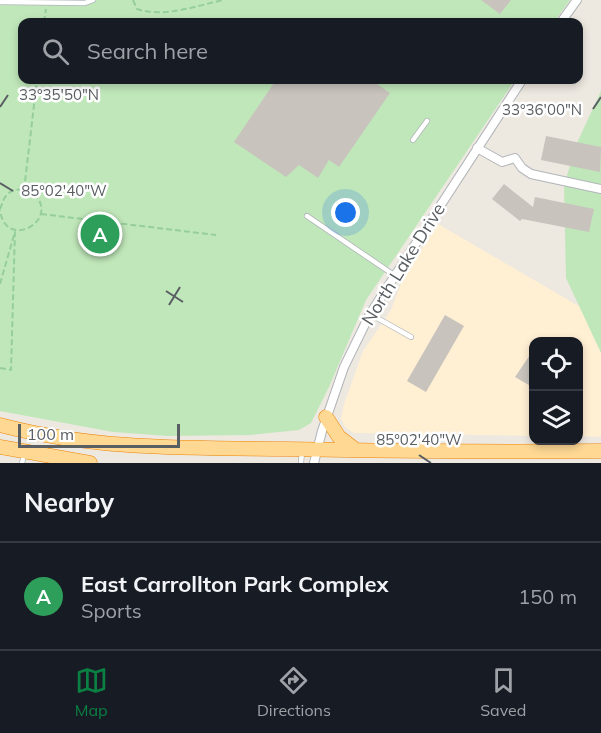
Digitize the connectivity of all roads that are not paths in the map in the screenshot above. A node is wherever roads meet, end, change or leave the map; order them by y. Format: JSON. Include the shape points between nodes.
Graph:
{"nodes":[{"id":1,"x":93,"y":0,"type":"edge"},
{"id":2,"x":577,"y":0,"type":"edge"},
{"id":3,"x":0,"y":2,"type":"edge"},
{"id":4,"x":564,"y":18,"type":"edge"},
{"id":5,"x":519,"y":84,"type":"edge"},
{"id":6,"x":427,"y":121,"type":"dead end"},
{"id":7,"x":413,"y":140,"type":"dead end"},
{"id":8,"x":477,"y":148,"type":"junction"},
{"id":9,"x":601,"y":189,"type":"edge"},
{"id":10,"x":307,"y":216,"type":"dead end"},
{"id":11,"x":394,"y":275,"type":"junction"},
{"id":12,"x":370,"y":314,"type":"junction"},
{"id":13,"x":411,"y":337,"type":"dead end"},
{"id":14,"x":326,"y":417,"type":"junction"},
{"id":15,"x":0,"y":425,"type":"edge"},
{"id":16,"x":0,"y":447,"type":"edge"},
{"id":17,"x":356,"y":450,"type":"junction"},
{"id":18,"x":601,"y":452,"type":"edge"},
{"id":19,"x":308,"y":456,"type":"edge"},
{"id":20,"x":24,"y":458,"type":"edge"},
{"id":21,"x":90,"y":463,"type":"edge"}],
"edges":[{"from":1,"to":3,"type":"lane"},
{"from":2,"to":4,"type":"street"},
{"from":5,"to":8,"type":"street","name":"North Lake Drive"},
{"from":6,"to":7,"type":"lane"},
{"from":8,"to":9,"type":"street","via":[[502,162],[515,158],[531,174]]},
{"from":8,"to":11,"type":"street","name":"North Lake Drive"},
{"from":10,"to":11,"type":"lane"},
{"from":11,"to":12,"type":"street","name":"North Lake Drive"},
{"from":12,"to":13,"type":"lane"},
{"from":12,"to":14,"type":"street","name":"North Lake Drive","via":[[344,367]]},
{"from":14,"to":17,"type":"highway","via":[[339,437]]},
{"from":14,"to":19,"type":"street","name":"North Lake Drive"},
{"from":15,"to":19,"type":"highway","via":[[130,446]]},
{"from":16,"to":20,"type":"highway"},
{"from":17,"to":18,"type":"highway"},
{"from":17,"to":19,"type":"highway"},
{"from":20,"to":21,"type":"highway"}]}
